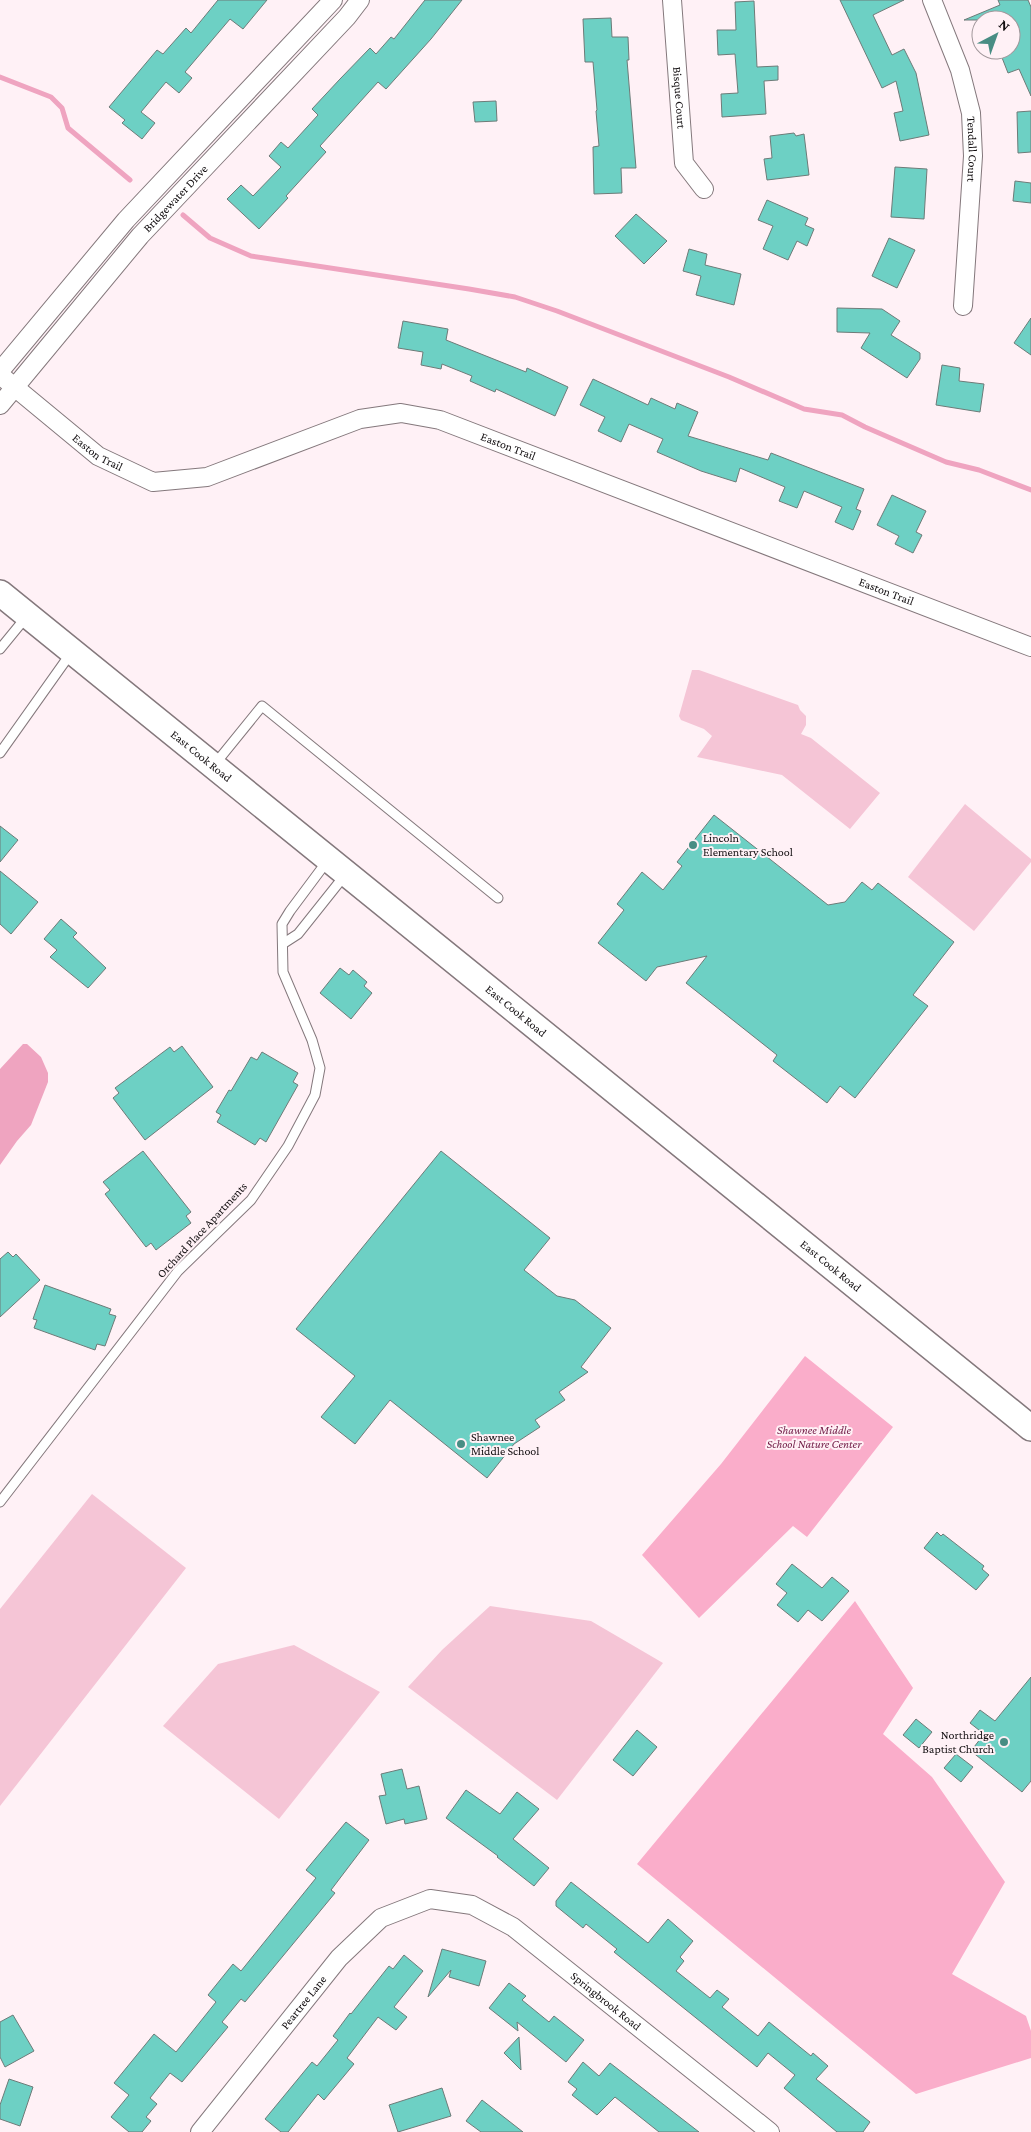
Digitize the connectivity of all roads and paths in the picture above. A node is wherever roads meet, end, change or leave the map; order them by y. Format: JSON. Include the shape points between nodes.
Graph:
{"nodes":[{"id":1,"x":332,"y":0,"type":"edge"},
{"id":2,"x":360,"y":0,"type":"edge"},
{"id":3,"x":672,"y":0,"type":"edge"},
{"id":4,"x":932,"y":0,"type":"edge"},
{"id":5,"x":704,"y":189,"type":"dead end"},
{"id":6,"x":963,"y":306,"type":"dead end"},
{"id":7,"x":0,"y":371,"type":"edge"},
{"id":8,"x":0,"y":375,"type":"edge"},
{"id":9,"x":14,"y":388,"type":"junction"},
{"id":10,"x":0,"y":405,"type":"edge"},
{"id":11,"x":0,"y":593,"type":"edge"},
{"id":12,"x":28,"y":616,"type":"junction"},
{"id":13,"x":1031,"y":647,"type":"edge"},
{"id":14,"x":0,"y":649,"type":"edge"},
{"id":15,"x":72,"y":652,"type":"junction"},
{"id":16,"x":0,"y":753,"type":"edge"},
{"id":17,"x":213,"y":766,"type":"junction"},
{"id":18,"x":337,"y":867,"type":"junction"},
{"id":19,"x":498,"y":898,"type":"dead end"},
{"id":20,"x":284,"y":942,"type":"junction"},
{"id":21,"x":1031,"y":1428,"type":"edge"},
{"id":22,"x":0,"y":1502,"type":"edge"},
{"id":23,"x":430,"y":1899,"type":"joint"},
{"id":24,"x":200,"y":2132,"type":"edge"},
{"id":25,"x":770,"y":2132,"type":"edge"}],
"edges":[{"from":1,"to":7,"type":"street","name":"Bridgewater Drive","via":[[126,220]]},
{"from":2,"to":9,"type":"street","name":"Bridgewater Drive","via":[[140,236]]},
{"from":3,"to":5,"type":"street","name":"Bisque Court","via":[[684,163]]},
{"from":4,"to":6,"type":"street","name":"Tendall Court","via":[[960,70],[971,113],[973,156]]},
{"from":8,"to":9,"type":"street","name":"Easton Trail"},
{"from":9,"to":10,"type":"street","name":"Bridgewater Drive"},
{"from":9,"to":13,"type":"street","name":"Easton Trail","via":[[98,456],[154,482],[207,477],[360,419],[401,414],[440,420]]},
{"from":11,"to":12,"type":"main road","name":"East Cook Road"},
{"from":12,"to":14,"type":"lane"},
{"from":12,"to":15,"type":"main road","name":"East Cook Road"},
{"from":15,"to":16,"type":"lane"},
{"from":15,"to":17,"type":"main road","name":"East Cook Road"},
{"from":17,"to":18,"type":"main road","name":"East Cook Road"},
{"from":17,"to":19,"type":"lane","via":[[262,706]]},
{"from":18,"to":20,"type":"lane","via":[[298,934]]},
{"from":18,"to":20,"type":"lane","name":"Orchard Place Apartments","via":[[290,911],[282,924]]},
{"from":18,"to":21,"type":"main road","name":"East Cook Road"},
{"from":20,"to":22,"type":"lane","name":"Orchard Place Apartments","via":[[283,972],[312,1040],[320,1068],[315,1095],[288,1146],[251,1200],[178,1271]]},
{"from":23,"to":24,"type":"street","name":"Peartree Lane","via":[[381,1918],[339,1958]]},
{"from":23,"to":25,"type":"street","name":"Springbrook Road","via":[[472,1905],[513,1927]]}]}
